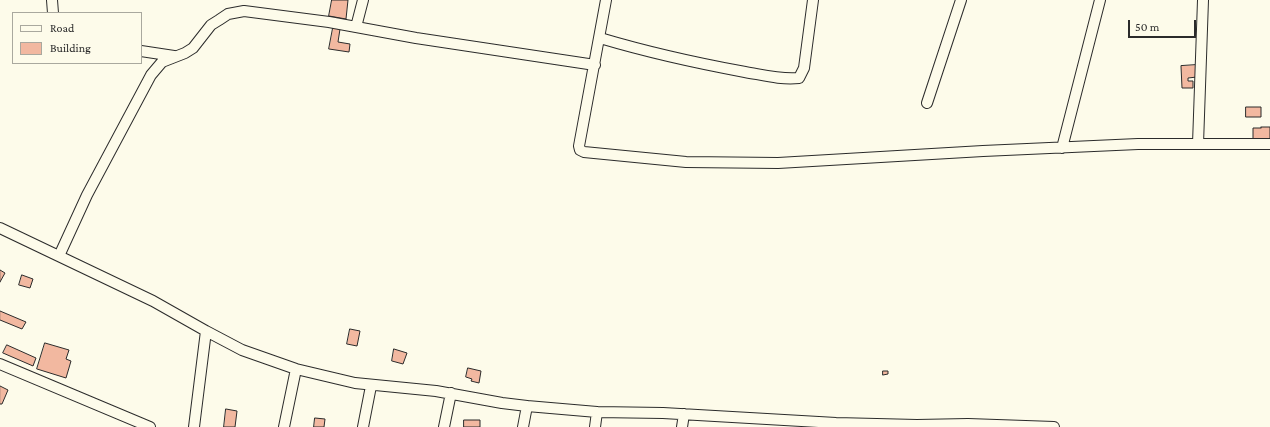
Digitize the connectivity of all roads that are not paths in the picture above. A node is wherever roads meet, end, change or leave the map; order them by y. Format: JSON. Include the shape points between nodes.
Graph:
{"nodes":[{"id":1,"x":52,"y":0,"type":"edge"},
{"id":2,"x":362,"y":0,"type":"edge"},
{"id":3,"x":606,"y":0,"type":"edge"},
{"id":4,"x":813,"y":0,"type":"edge"},
{"id":5,"x":961,"y":0,"type":"edge"},
{"id":6,"x":1100,"y":0,"type":"edge"},
{"id":7,"x":1203,"y":0,"type":"edge"},
{"id":8,"x":53,"y":12,"type":"edge"},
{"id":9,"x":356,"y":27,"type":"junction"},
{"id":10,"x":600,"y":38,"type":"junction"},
{"id":11,"x":142,"y":51,"type":"edge"},
{"id":12,"x":174,"y":56,"type":"junction"},
{"id":13,"x":595,"y":65,"type":"junction"},
{"id":14,"x":927,"y":103,"type":"dead end"},
{"id":15,"x":1198,"y":144,"type":"junction"},
{"id":16,"x":1270,"y":144,"type":"edge"},
{"id":17,"x":1062,"y":148,"type":"junction"},
{"id":18,"x":0,"y":228,"type":"edge"},
{"id":19,"x":59,"y":256,"type":"junction"},
{"id":20,"x":206,"y":331,"type":"junction"},
{"id":21,"x":0,"y":364,"type":"edge"},
{"id":22,"x":296,"y":369,"type":"junction"},
{"id":23,"x":371,"y":386,"type":"junction"},
{"id":24,"x":451,"y":393,"type":"junction"},
{"id":25,"x":527,"y":406,"type":"junction"},
{"id":26,"x":597,"y":412,"type":"junction"},
{"id":27,"x":684,"y":414,"type":"junction"},
{"id":28,"x":758,"y":422,"type":"edge"},
{"id":29,"x":836,"y":425,"type":"edge"},
{"id":30,"x":917,"y":426,"type":"edge"},
{"id":31,"x":997,"y":426,"type":"edge"},
{"id":32,"x":150,"y":427,"type":"edge"},
{"id":33,"x":194,"y":427,"type":"edge"},
{"id":34,"x":284,"y":427,"type":"edge"},
{"id":35,"x":363,"y":427,"type":"edge"},
{"id":36,"x":444,"y":427,"type":"edge"},
{"id":37,"x":523,"y":427,"type":"edge"},
{"id":38,"x":596,"y":427,"type":"edge"},
{"id":39,"x":682,"y":427,"type":"edge"},
{"id":40,"x":1054,"y":427,"type":"edge"}],
"edges":[{"from":1,"to":8,"type":"street"},
{"from":2,"to":9,"type":"street"},
{"from":3,"to":10,"type":"street"},
{"from":4,"to":10,"type":"street","via":[[804,68],[799,78],[788,80],[632,48]]},
{"from":5,"to":14,"type":"street"},
{"from":6,"to":17,"type":"street"},
{"from":7,"to":15,"type":"street"},
{"from":9,"to":12,"type":"street","via":[[244,11],[228,14],[212,25],[193,48]]},
{"from":9,"to":13,"type":"street"},
{"from":10,"to":13,"type":"street"},
{"from":11,"to":12,"type":"street"},
{"from":12,"to":19,"type":"street","via":[[162,62],[151,75],[87,195]]},
{"from":13,"to":17,"type":"street","via":[[579,146],[584,152],[686,162],[778,163]]},
{"from":15,"to":16,"type":"street"},
{"from":15,"to":17,"type":"street"},
{"from":18,"to":19,"type":"street"},
{"from":19,"to":20,"type":"street","via":[[153,301]]},
{"from":20,"to":22,"type":"street","via":[[242,350]]},
{"from":20,"to":33,"type":"street"},
{"from":21,"to":32,"type":"street"},
{"from":22,"to":23,"type":"street"},
{"from":22,"to":34,"type":"street"},
{"from":23,"to":24,"type":"street"},
{"from":23,"to":35,"type":"street"},
{"from":24,"to":25,"type":"street"},
{"from":24,"to":36,"type":"street"},
{"from":25,"to":26,"type":"street"},
{"from":25,"to":37,"type":"street"},
{"from":26,"to":27,"type":"street"},
{"from":26,"to":38,"type":"street"},
{"from":27,"to":28,"type":"street"},
{"from":27,"to":39,"type":"street"},
{"from":28,"to":29,"type":"street"},
{"from":29,"to":30,"type":"street"},
{"from":30,"to":31,"type":"street"},
{"from":31,"to":40,"type":"street"}]}
